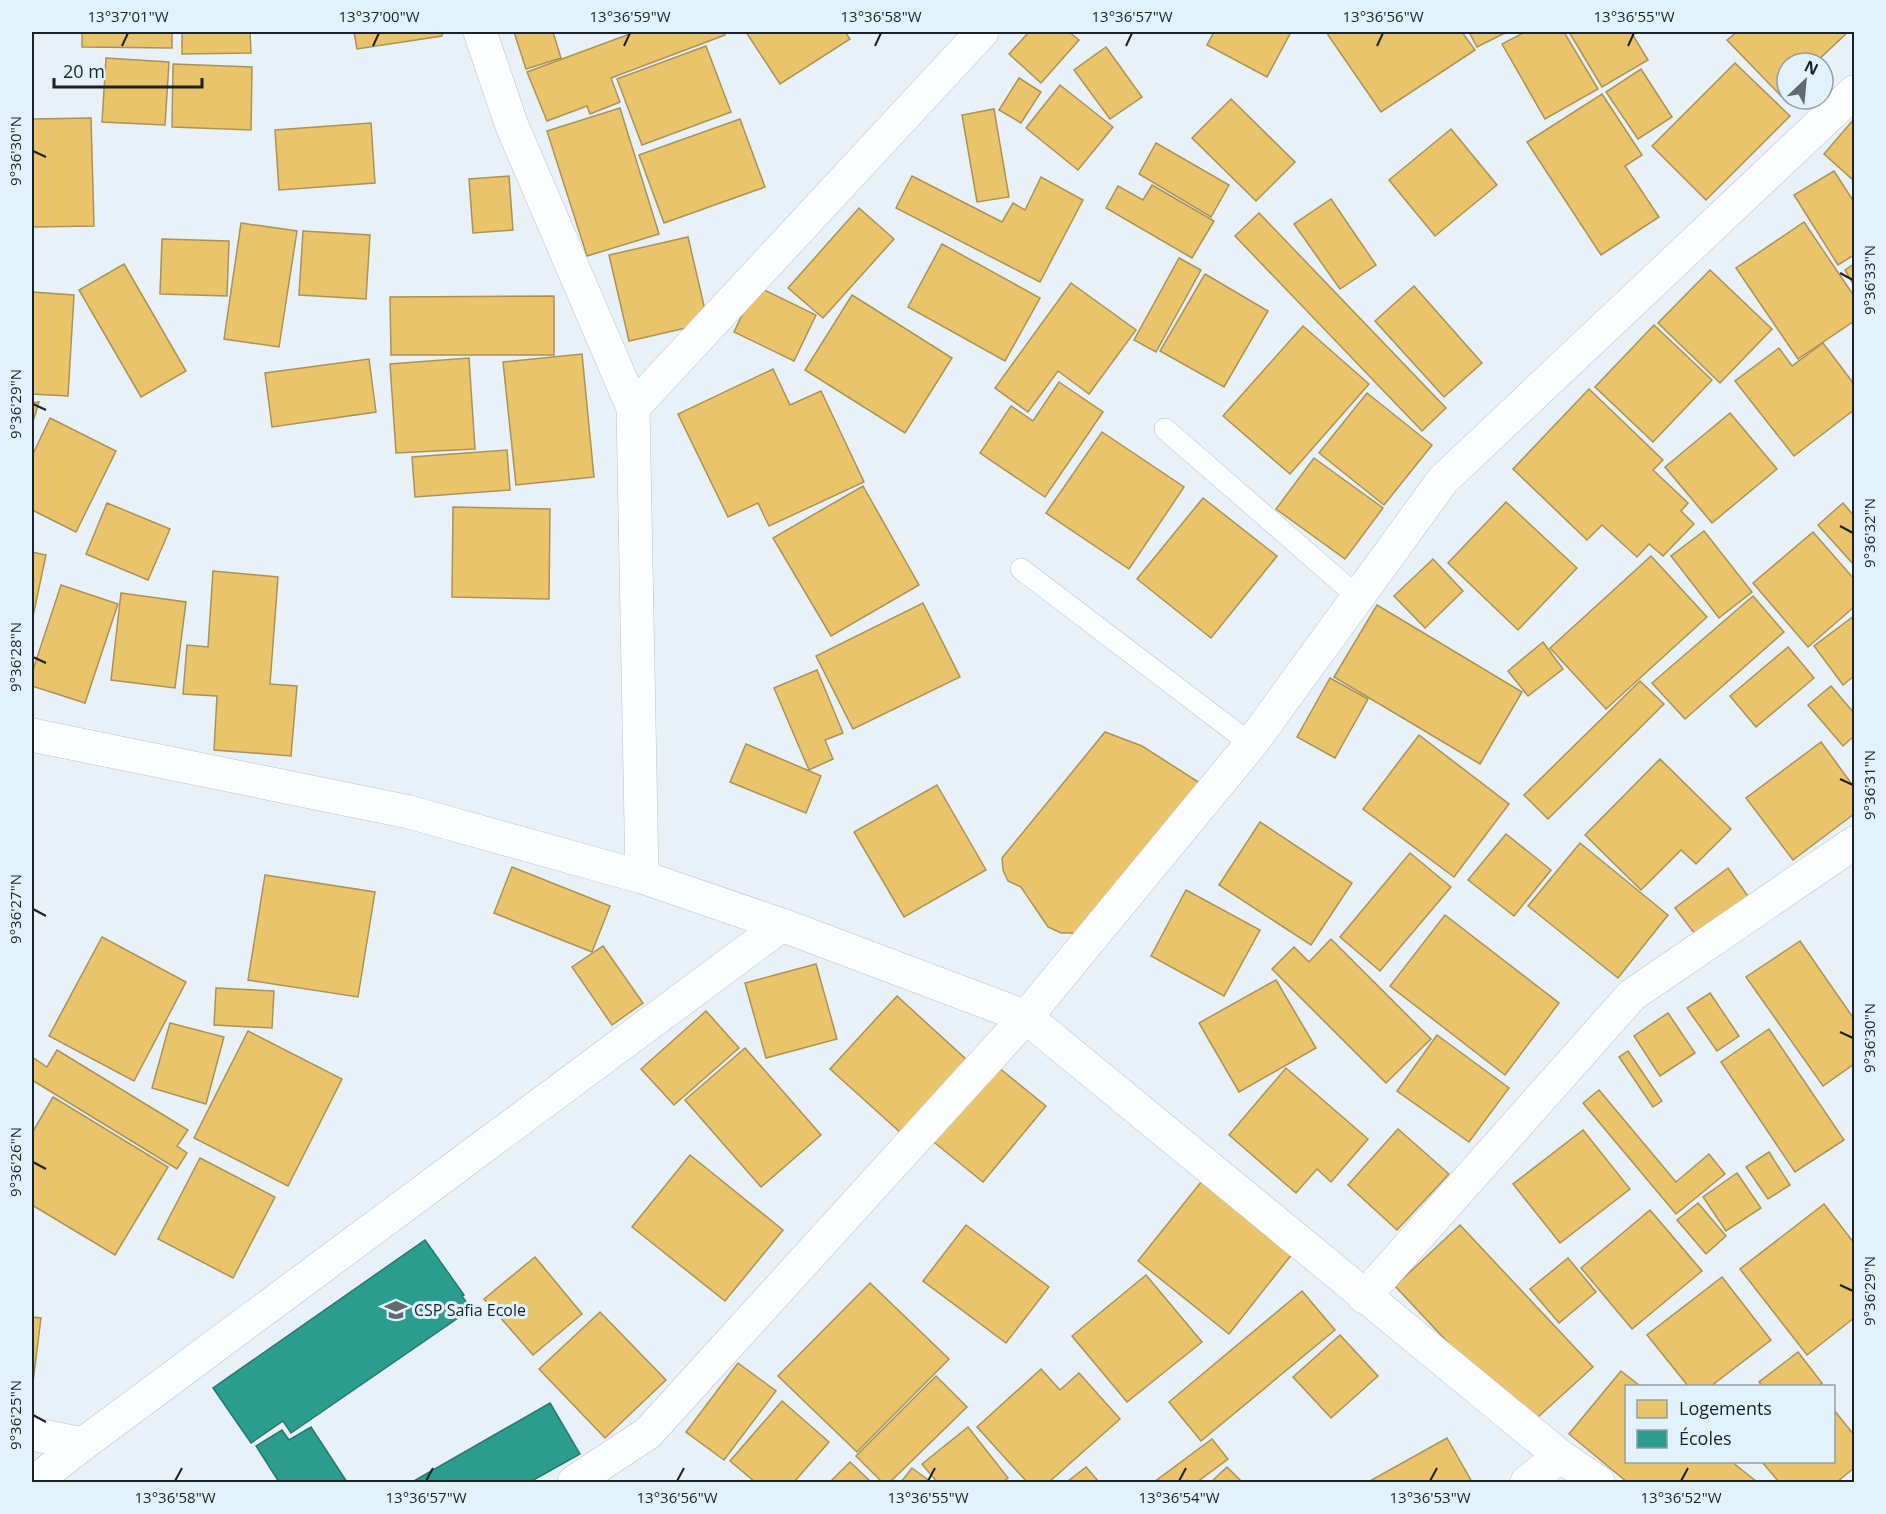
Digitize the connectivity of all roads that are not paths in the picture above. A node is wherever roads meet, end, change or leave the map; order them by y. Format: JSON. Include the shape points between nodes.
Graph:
{"nodes":[{"id":1,"x":480,"y":32,"type":"edge"},
{"id":2,"x":982,"y":32,"type":"edge"},
{"id":3,"x":1854,"y":92,"type":"edge"},
{"id":4,"x":633,"y":408,"type":"junction"},
{"id":5,"x":1164,"y":429,"type":"dead end"},
{"id":6,"x":1021,"y":569,"type":"dead end"},
{"id":7,"x":1358,"y":597,"type":"junction"},
{"id":8,"x":32,"y":735,"type":"edge"},
{"id":9,"x":1251,"y":744,"type":"junction"},
{"id":10,"x":1854,"y":843,"type":"edge"},
{"id":11,"x":642,"y":877,"type":"junction"},
{"id":12,"x":782,"y":925,"type":"junction"},
{"id":13,"x":1026,"y":1017,"type":"junction"},
{"id":14,"x":1364,"y":1298,"type":"junction"},
{"id":15,"x":32,"y":1434,"type":"edge"},
{"id":16,"x":83,"y":1444,"type":"junction"},
{"id":17,"x":1560,"y":1456,"type":"junction"},
{"id":18,"x":34,"y":1482,"type":"edge"},
{"id":19,"x":574,"y":1482,"type":"edge"},
{"id":20,"x":1527,"y":1482,"type":"edge"},
{"id":21,"x":1598,"y":1482,"type":"edge"}],
"edges":[{"from":1,"to":4,"type":"street","via":[[512,126]]},
{"from":2,"to":4,"type":"street"},
{"from":3,"to":7,"type":"street","via":[[1443,480]]},
{"from":4,"to":11,"type":"street"},
{"from":5,"to":7,"type":"lane"},
{"from":6,"to":9,"type":"lane"},
{"from":7,"to":9,"type":"street"},
{"from":8,"to":11,"type":"street","via":[[409,812]]},
{"from":9,"to":13,"type":"street"},
{"from":10,"to":14,"type":"street","via":[[1632,995]]},
{"from":11,"to":12,"type":"street"},
{"from":12,"to":13,"type":"street"},
{"from":12,"to":16,"type":"street"},
{"from":13,"to":14,"type":"street"},
{"from":13,"to":19,"type":"street","via":[[648,1433]]},
{"from":14,"to":17,"type":"street"},
{"from":15,"to":16,"type":"street"},
{"from":16,"to":18,"type":"street"},
{"from":17,"to":20,"type":"street"},
{"from":17,"to":21,"type":"street"}]}
